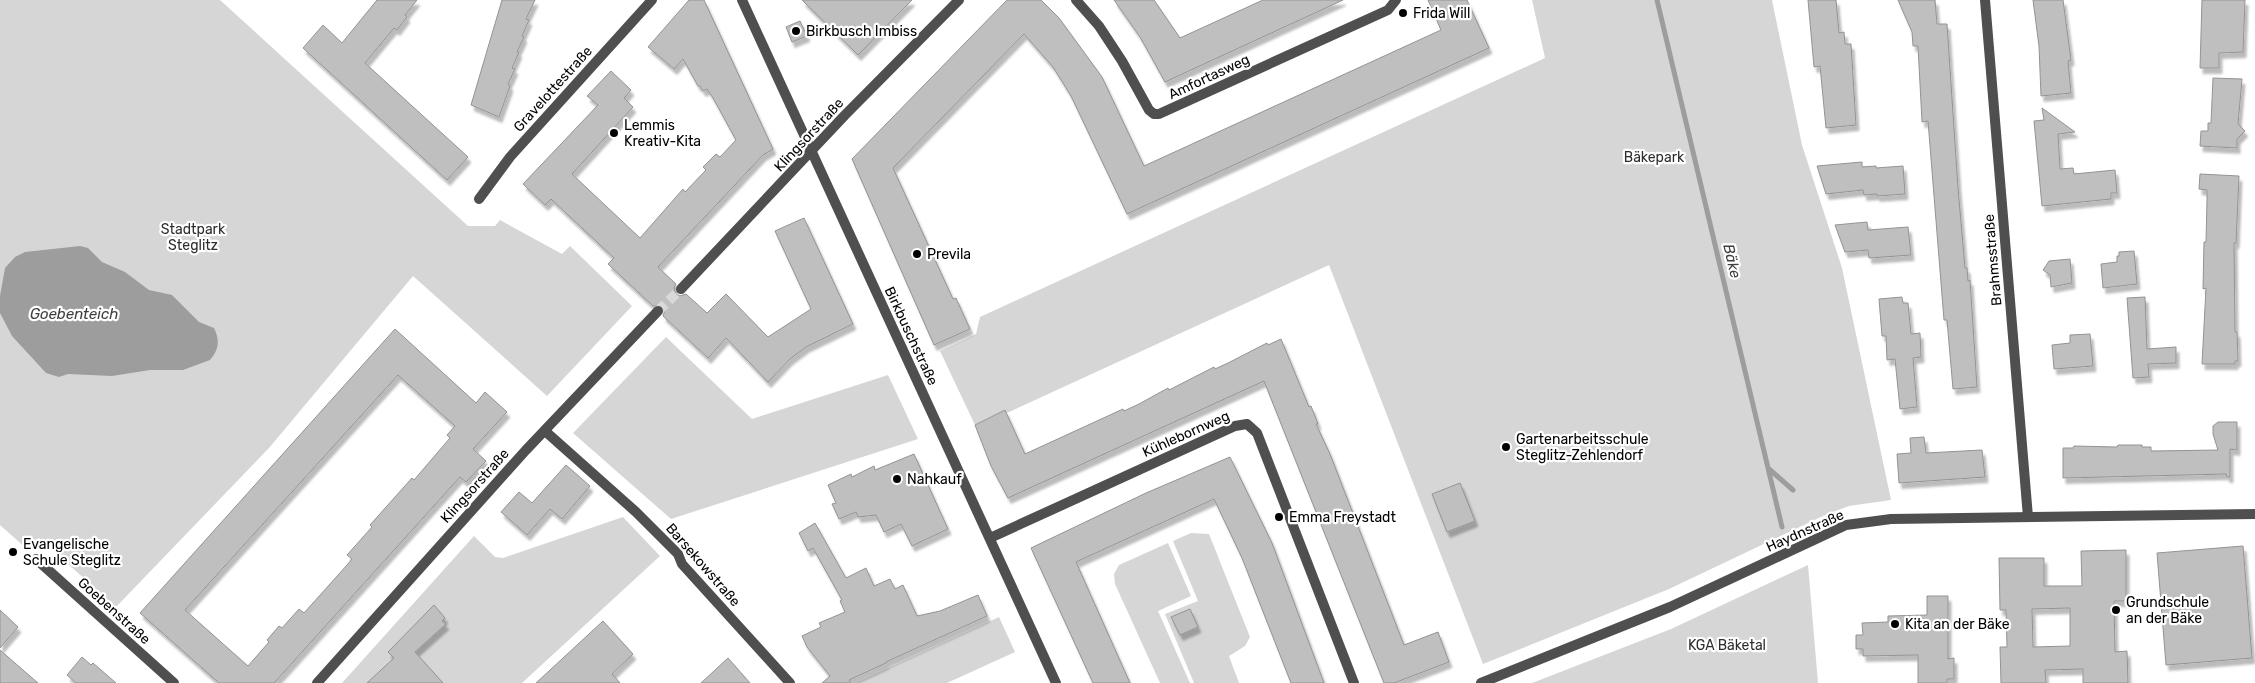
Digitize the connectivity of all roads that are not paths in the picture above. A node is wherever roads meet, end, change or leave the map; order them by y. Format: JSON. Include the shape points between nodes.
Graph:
{"nodes":[{"id":1,"x":652,"y":0,"type":"edge"},
{"id":2,"x":742,"y":0,"type":"edge"},
{"id":3,"x":959,"y":0,"type":"edge"},
{"id":4,"x":1076,"y":0,"type":"edge"},
{"id":5,"x":1396,"y":0,"type":"edge"},
{"id":6,"x":1985,"y":0,"type":"edge"},
{"id":7,"x":812,"y":152,"type":"junction"},
{"id":8,"x":479,"y":199,"type":"dead end"},
{"id":9,"x":681,"y":288,"type":"tunnel mouth"},
{"id":10,"x":658,"y":311,"type":"tunnel mouth"},
{"id":11,"x":545,"y":431,"type":"junction"},
{"id":12,"x":2255,"y":514,"type":"edge"},
{"id":13,"x":2028,"y":518,"type":"junction"},
{"id":14,"x":990,"y":538,"type":"junction"},
{"id":15,"x":36,"y":559,"type":"dead end"},
{"id":16,"x":174,"y":683,"type":"edge"},
{"id":17,"x":317,"y":683,"type":"edge"},
{"id":18,"x":790,"y":683,"type":"edge"},
{"id":19,"x":1056,"y":683,"type":"edge"},
{"id":20,"x":1354,"y":683,"type":"edge"},
{"id":21,"x":1481,"y":683,"type":"edge"}],
"edges":[{"from":1,"to":8,"type":"street","name":"Gravelottestraße","via":[[510,157]]},
{"from":2,"to":7,"type":"street","name":"Birkbuschstraße"},
{"from":3,"to":7,"type":"street","name":"Klingsorstraße"},
{"from":4,"to":5,"type":"street","name":"Amfortasweg","via":[[1099,26],[1146,106],[1154,114],[1159,114],[1388,10]]},
{"from":6,"to":13,"type":"street","name":"Brahmsstraße"},
{"from":7,"to":9,"type":"street","name":"Klingsorstraße"},
{"from":7,"to":14,"type":"street","name":"Birkbuschstraße"},
{"from":10,"to":11,"type":"street","name":"Klingsorstraße"},
{"from":11,"to":17,"type":"street","name":"Klingsorstraße"},
{"from":11,"to":18,"type":"street","name":"Barsekowstraße","via":[[678,554],[682,564]]},
{"from":12,"to":13,"type":"street","name":"Haydnstraße"},
{"from":13,"to":21,"type":"street","name":"Haydnstraße","via":[[1890,519],[1846,525],[1670,607]]},
{"from":14,"to":19,"type":"street","name":"Birkbuschstraße"},
{"from":14,"to":20,"type":"street","name":"Kühlebornweg","via":[[1235,426],[1248,424],[1257,433]]},
{"from":15,"to":16,"type":"street","name":"Goebenstraße"}]}
